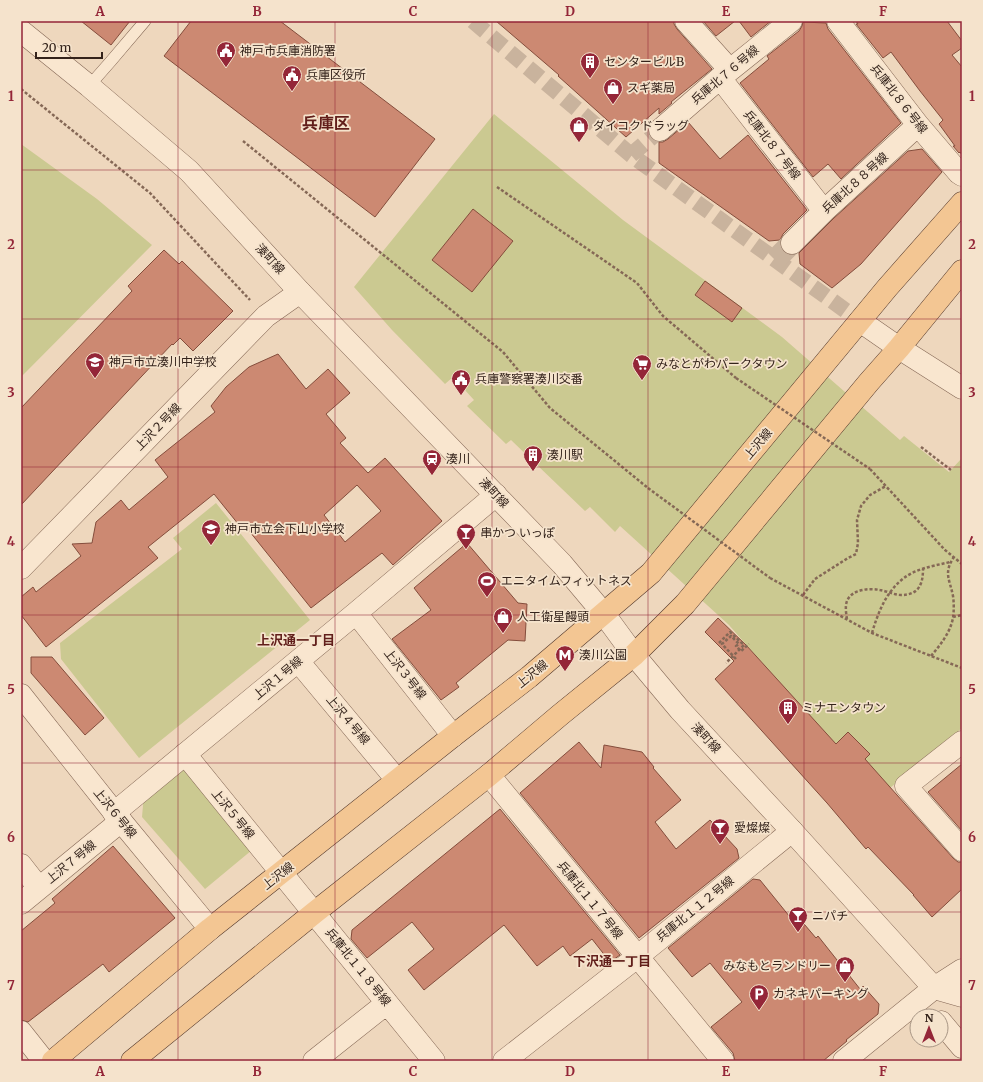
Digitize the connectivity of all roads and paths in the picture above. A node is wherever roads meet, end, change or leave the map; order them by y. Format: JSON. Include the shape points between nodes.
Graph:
{"nodes":[{"id":1,"x":145,"y":21,"type":"edge"},
{"id":2,"x":686,"y":21,"type":"edge"},
{"id":3,"x":791,"y":21,"type":"edge"},
{"id":4,"x":838,"y":21,"type":"edge"},
{"id":5,"x":21,"y":31,"type":"edge"},
{"id":6,"x":725,"y":74,"type":"junction"},
{"id":7,"x":89,"y":86,"type":"junction"},
{"id":8,"x":21,"y":89,"type":"edge"},
{"id":9,"x":918,"y":125,"type":"junction"},
{"id":10,"x":660,"y":130,"type":"tunnel mouth"},
{"id":11,"x":243,"y":141,"type":"dead end"},
{"id":12,"x":962,"y":175,"type":"edge"},
{"id":13,"x":497,"y":187,"type":"dead end"},
{"id":14,"x":962,"y":203,"type":"edge"},
{"id":15,"x":824,"y":211,"type":"junction"},
{"id":16,"x":792,"y":243,"type":"tunnel mouth"},
{"id":17,"x":962,"y":271,"type":"edge"},
{"id":18,"x":300,"y":292,"type":"junction"},
{"id":19,"x":251,"y":301,"type":"dead end"},
{"id":20,"x":860,"y":321,"type":"junction"},
{"id":21,"x":899,"y":348,"type":"junction"},
{"id":22,"x":962,"y":388,"type":"edge"},
{"id":23,"x":921,"y":447,"type":"dead end"},
{"id":24,"x":951,"y":470,"type":"dead end"},
{"id":25,"x":886,"y":486,"type":"junction"},
{"id":26,"x":496,"y":495,"type":"junction"},
{"id":27,"x":954,"y":557,"type":"junction"},
{"id":28,"x":950,"y":562,"type":"junction"},
{"id":29,"x":962,"y":564,"type":"edge"},
{"id":30,"x":21,"y":568,"type":"edge"},
{"id":31,"x":923,"y":569,"type":"junction"},
{"id":32,"x":890,"y":592,"type":"junction"},
{"id":33,"x":803,"y":595,"type":"junction"},
{"id":34,"x":356,"y":613,"type":"junction"},
{"id":35,"x":604,"y":614,"type":"junction"},
{"id":36,"x":962,"y":615,"type":"edge"},
{"id":37,"x":953,"y":617,"type":"junction"},
{"id":38,"x":847,"y":619,"type":"junction"},
{"id":39,"x":872,"y":633,"type":"junction"},
{"id":40,"x":719,"y":643,"type":"dead end"},
{"id":41,"x":749,"y":644,"type":"dead end"},
{"id":42,"x":634,"y":655,"type":"junction"},
{"id":43,"x":733,"y":656,"type":"junction"},
{"id":44,"x":932,"y":656,"type":"junction"},
{"id":45,"x":736,"y":659,"type":"dead end"},
{"id":46,"x":298,"y":661,"type":"junction"},
{"id":47,"x":726,"y":663,"type":"dead end"},
{"id":48,"x":962,"y":668,"type":"edge"},
{"id":49,"x":21,"y":695,"type":"edge"},
{"id":50,"x":453,"y":736,"type":"junction"},
{"id":51,"x":962,"y":742,"type":"edge"},
{"id":52,"x":185,"y":754,"type":"junction"},
{"id":53,"x":489,"y":776,"type":"junction"},
{"id":54,"x":397,"y":780,"type":"junction"},
{"id":55,"x":117,"y":817,"type":"junction"},
{"id":56,"x":792,"y":831,"type":"junction"},
{"id":57,"x":962,"y":850,"type":"edge"},
{"id":58,"x":21,"y":866,"type":"edge"},
{"id":59,"x":281,"y":873,"type":"junction"},
{"id":60,"x":39,"y":888,"type":"junction"},
{"id":61,"x":21,"y":903,"type":"edge"},
{"id":62,"x":314,"y":913,"type":"junction"},
{"id":63,"x":210,"y":929,"type":"junction"},
{"id":64,"x":637,"y":957,"type":"junction"},
{"id":65,"x":962,"y":970,"type":"edge"},
{"id":66,"x":934,"y":988,"type":"junction"},
{"id":67,"x":962,"y":996,"type":"edge"},
{"id":68,"x":387,"y":1003,"type":"junction"},
{"id":69,"x":936,"y":1008,"type":"edge"},
{"id":70,"x":21,"y":1032,"type":"edge"},
{"id":71,"x":949,"y":1032,"type":"edge"},
{"id":72,"x":962,"y":1047,"type":"edge"},
{"id":73,"x":44,"y":1061,"type":"edge"},
{"id":74,"x":53,"y":1061,"type":"edge"},
{"id":75,"x":132,"y":1061,"type":"edge"},
{"id":76,"x":314,"y":1061,"type":"edge"},
{"id":77,"x":434,"y":1061,"type":"edge"},
{"id":78,"x":504,"y":1061,"type":"edge"},
{"id":79,"x":723,"y":1061,"type":"edge"},
{"id":80,"x":844,"y":1061,"type":"edge"}],
"edges":[{"from":1,"to":7,"type":"lane"},
{"from":2,"to":6,"type":"street","name":"兵庫北８７号線"},
{"from":3,"to":6,"type":"street","name":"兵庫北７６号線"},
{"from":4,"to":9,"type":"street","name":"兵庫北８６号線"},
{"from":5,"to":7,"type":"street","name":"湊町線"},
{"from":6,"to":10,"type":"street","name":"兵庫北７６号線"},
{"from":6,"to":15,"type":"street","name":"兵庫北８７号線"},
{"from":7,"to":18,"type":"street","name":"湊町線","via":[[189,171]]},
{"from":8,"to":19,"type":"path","via":[[150,193]]},
{"from":9,"to":12,"type":"street","name":"兵庫北８６号線"},
{"from":9,"to":15,"type":"street","name":"兵庫北８８号線"},
{"from":11,"to":33,"type":"path","bridge":true,"via":[[502,352],[550,408],[648,488],[770,578]]},
{"from":13,"to":25,"type":"path","bridge":true,"via":[[637,282],[663,316],[736,378],[870,469]]},
{"from":14,"to":20,"type":"main road","name":"上沢線"},
{"from":15,"to":16,"type":"street","name":"兵庫北８８号線"},
{"from":17,"to":21,"type":"main road"},
{"from":18,"to":26,"type":"street","name":"湊町線"},
{"from":18,"to":30,"type":"street","name":"上沢２号線","via":[[266,316]]},
{"from":20,"to":21,"type":"street"},
{"from":20,"to":35,"type":"main road","name":"上沢線","via":[[651,573]]},
{"from":21,"to":22,"type":"street"},
{"from":21,"to":42,"type":"main road","via":[[685,604]]},
{"from":23,"to":24,"type":"path"},
{"from":25,"to":27,"type":"path"},
{"from":25,"to":33,"type":"path","via":[[870,495],[861,506],[857,520],[856,554],[815,579]]},
{"from":26,"to":34,"type":"street","name":"上沢１号線"},
{"from":26,"to":35,"type":"street","name":"湊町線","via":[[562,564]]},
{"from":27,"to":28,"type":"path"},
{"from":27,"to":29,"type":"path"},
{"from":28,"to":31,"type":"path"},
{"from":28,"to":37,"type":"path","via":[[948,578],[953,597]]},
{"from":31,"to":32,"type":"path","via":[[901,580]]},
{"from":31,"to":32,"type":"path","via":[[921,586],[912,594],[900,595]]},
{"from":32,"to":38,"type":"path","via":[[868,589],[852,594],[847,601]]},
{"from":32,"to":39,"type":"path","via":[[877,615]]},
{"from":33,"to":38,"type":"path"},
{"from":34,"to":46,"type":"street","name":"上沢１号線"},
{"from":34,"to":50,"type":"street","name":"上沢３号線"},
{"from":35,"to":42,"type":"street","name":"湊町線"},
{"from":35,"to":50,"type":"main road","name":"上沢線"},
{"from":36,"to":37,"type":"path"},
{"from":37,"to":44,"type":"path","via":[[948,632]]},
{"from":38,"to":39,"type":"path"},
{"from":39,"to":44,"type":"path"},
{"from":40,"to":43,"type":"path","via":[[730,632],[744,645]]},
{"from":41,"to":43,"type":"path","via":[[741,651],[736,646],[739,644],[731,636],[722,644]]},
{"from":42,"to":53,"type":"main road"},
{"from":42,"to":56,"type":"street","name":"湊町線","via":[[680,710]]},
{"from":43,"to":45,"type":"path"},
{"from":43,"to":47,"type":"path"},
{"from":44,"to":48,"type":"path"},
{"from":46,"to":52,"type":"street","name":"上沢１号線"},
{"from":46,"to":54,"type":"street","name":"上沢４号線"},
{"from":49,"to":55,"type":"street","name":"上沢６号線"},
{"from":50,"to":54,"type":"main road","name":"上沢線"},
{"from":51,"to":57,"type":"street","via":[[906,786]]},
{"from":52,"to":55,"type":"street","name":"上沢１号線"},
{"from":52,"to":59,"type":"street","name":"上沢５号線"},
{"from":53,"to":62,"type":"main road"},
{"from":53,"to":64,"type":"street","name":"兵庫北１１７号線"},
{"from":54,"to":59,"type":"main road","name":"上沢線"},
{"from":55,"to":60,"type":"street","name":"上沢７号線"},
{"from":55,"to":63,"type":"street","name":"上沢６号線"},
{"from":56,"to":64,"type":"street","name":"兵庫北１１２号線"},
{"from":56,"to":66,"type":"street","name":"湊町線"},
{"from":58,"to":60,"type":"street"},
{"from":59,"to":62,"type":"street","name":"兵庫北１１８号線"},
{"from":59,"to":63,"type":"main road","name":"上沢線"},
{"from":60,"to":61,"type":"street","name":"上沢７号線"},
{"from":62,"to":68,"type":"street","name":"兵庫北１１８号線"},
{"from":62,"to":75,"type":"main road"},
{"from":63,"to":74,"type":"main road","name":"上沢線"},
{"from":64,"to":78,"type":"street","name":"兵庫北１１２号線"},
{"from":64,"to":79,"type":"street","name":"兵庫北１１７号線"},
{"from":65,"to":66,"type":"street"},
{"from":66,"to":67,"type":"street"},
{"from":66,"to":69,"type":"street"},
{"from":66,"to":80,"type":"street"},
{"from":68,"to":76,"type":"street"},
{"from":68,"to":77,"type":"street","name":"兵庫北１１８号線"},
{"from":70,"to":73,"type":"street"},
{"from":71,"to":72,"type":"street"}]}
